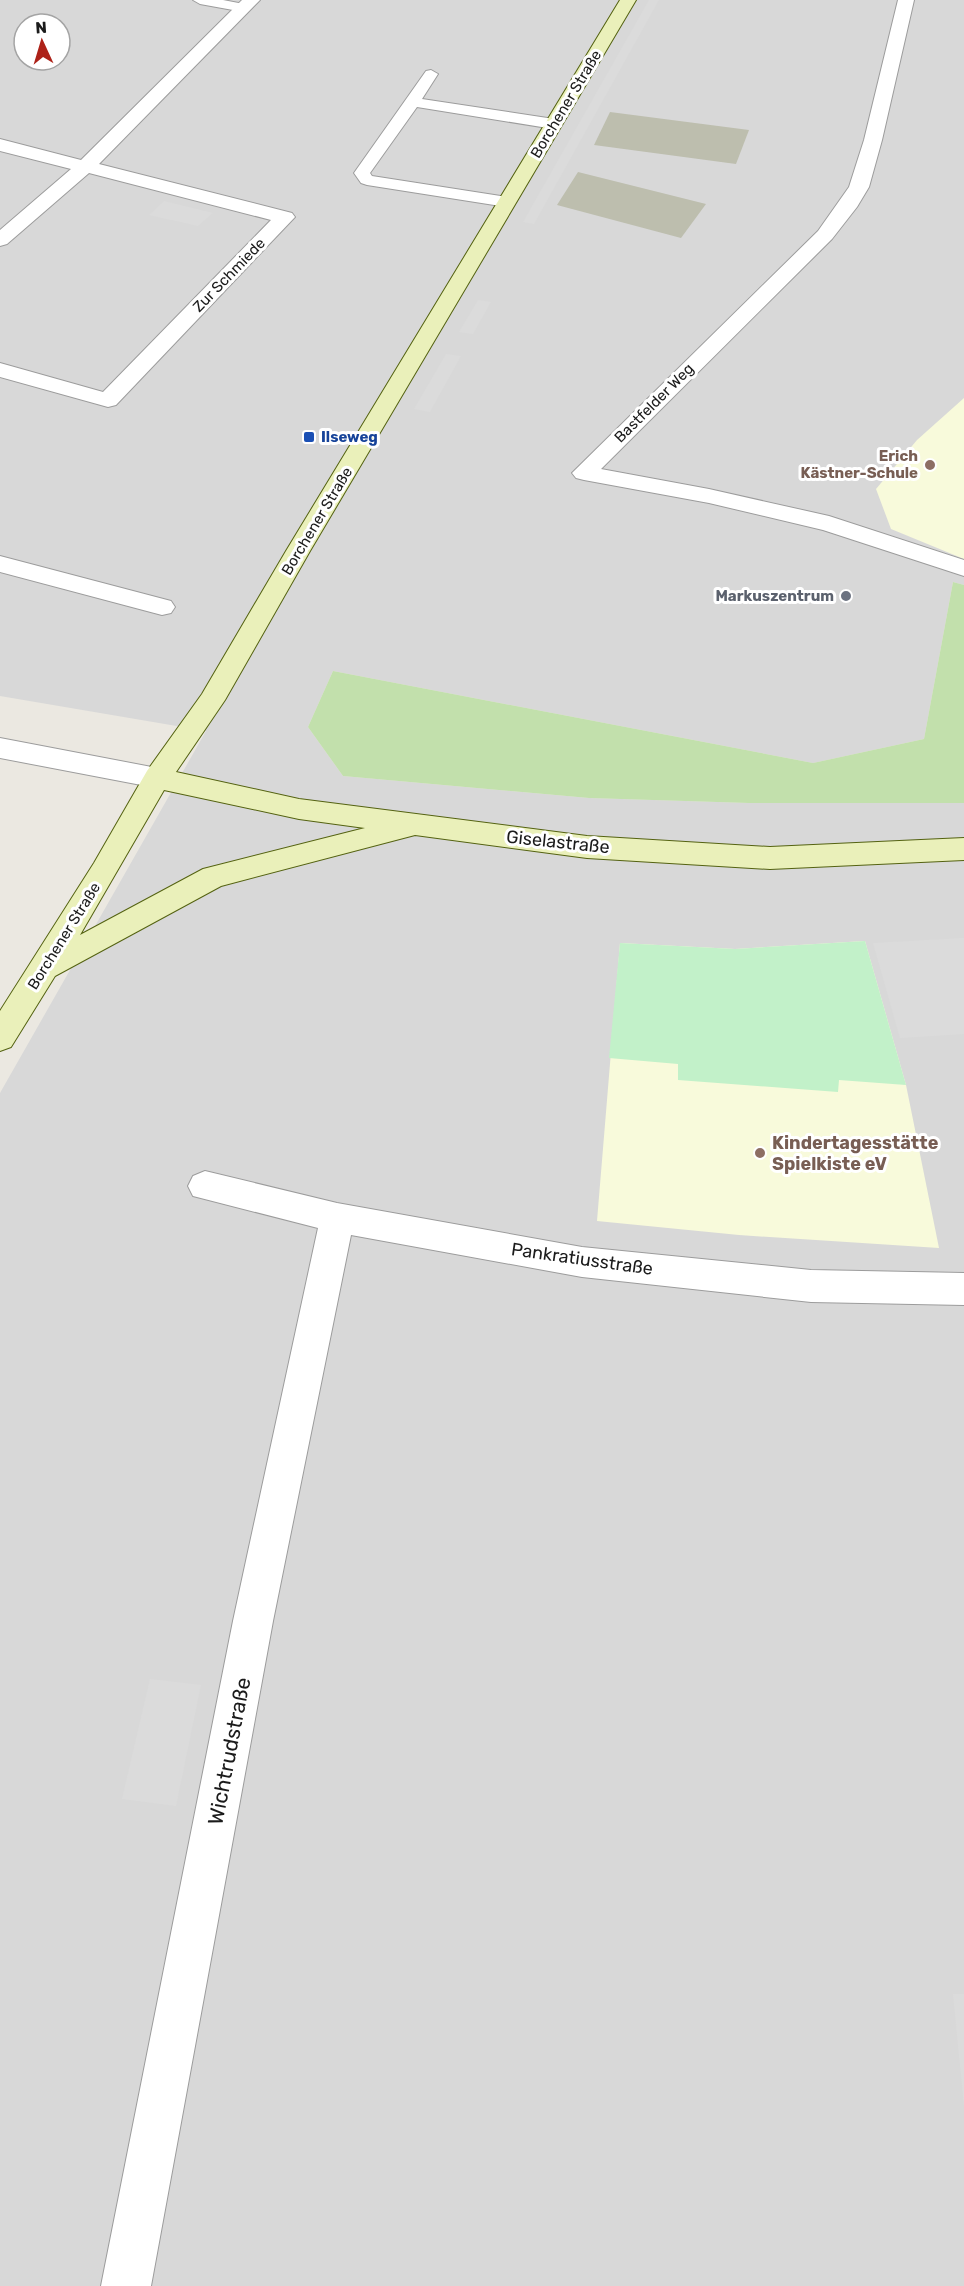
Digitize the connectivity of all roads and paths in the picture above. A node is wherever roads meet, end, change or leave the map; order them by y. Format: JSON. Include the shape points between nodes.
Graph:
{"nodes":[{"id":1,"x":200,"y":0,"type":"edge"},
{"id":2,"x":628,"y":0,"type":"edge"},
{"id":3,"x":906,"y":0,"type":"edge"},
{"id":4,"x":248,"y":4,"type":"edge"},
{"id":5,"x":431,"y":74,"type":"dead end"},
{"id":6,"x":413,"y":102,"type":"junction"},
{"id":7,"x":554,"y":124,"type":"junction"},
{"id":8,"x":0,"y":145,"type":"edge"},
{"id":9,"x":86,"y":166,"type":"junction"},
{"id":10,"x":507,"y":202,"type":"junction"},
{"id":11,"x":0,"y":240,"type":"edge"},
{"id":12,"x":0,"y":370,"type":"edge"},
{"id":13,"x":0,"y":564,"type":"edge"},
{"id":14,"x":964,"y":568,"type":"edge"},
{"id":15,"x":162,"y":607,"type":"dead end"},
{"id":16,"x":0,"y":748,"type":"edge"},
{"id":17,"x":157,"y":778,"type":"junction"},
{"id":18,"x":419,"y":825,"type":"junction"},
{"id":19,"x":964,"y":849,"type":"edge"},
{"id":20,"x":45,"y":968,"type":"junction"},
{"id":21,"x":0,"y":1038,"type":"edge"},
{"id":22,"x":205,"y":1186,"type":"dead end"},
{"id":23,"x":337,"y":1218,"type":"junction"},
{"id":24,"x":964,"y":1288,"type":"edge"},
{"id":25,"x":126,"y":2286,"type":"edge"}],
"edges":[{"from":1,"to":4,"type":"lane"},
{"from":2,"to":7,"type":"main road","name":"Borchener Straße"},
{"from":3,"to":14,"type":"street","name":"Bastfelder Weg","via":[[873,140],[850,203],[825,235],[584,473],[829,524]]},
{"from":4,"to":9,"type":"street"},
{"from":5,"to":6,"type":"lane"},
{"from":6,"to":7,"type":"lane"},
{"from":6,"to":10,"type":"lane","via":[[362,173],[367,180]]},
{"from":7,"to":10,"type":"main road","name":"Borchener Straße"},
{"from":8,"to":9,"type":"street"},
{"from":9,"to":11,"type":"street"},
{"from":9,"to":12,"type":"street","name":"Zur Schmiede","via":[[285,217],[108,400]]},
{"from":10,"to":17,"type":"main road","name":"Borchener Straße","via":[[212,700]]},
{"from":13,"to":15,"type":"street"},
{"from":16,"to":17,"type":"street"},
{"from":17,"to":18,"type":"main road","name":"Giselastraße","via":[[298,809]]},
{"from":17,"to":20,"type":"main road","name":"Borchener Straße"},
{"from":18,"to":19,"type":"main road","name":"Giselastraße","via":[[587,847],[770,858]]},
{"from":18,"to":20,"type":"main road","via":[[213,877]]},
{"from":20,"to":21,"type":"main road","name":"Borchener Straße"},
{"from":22,"to":23,"type":"street","name":"Pankratiusstraße"},
{"from":23,"to":24,"type":"street","name":"Pankratiusstraße","via":[[582,1262],[811,1286]]},
{"from":23,"to":25,"type":"street","name":"Wichtrudstraße","via":[[254,1622]]}]}
